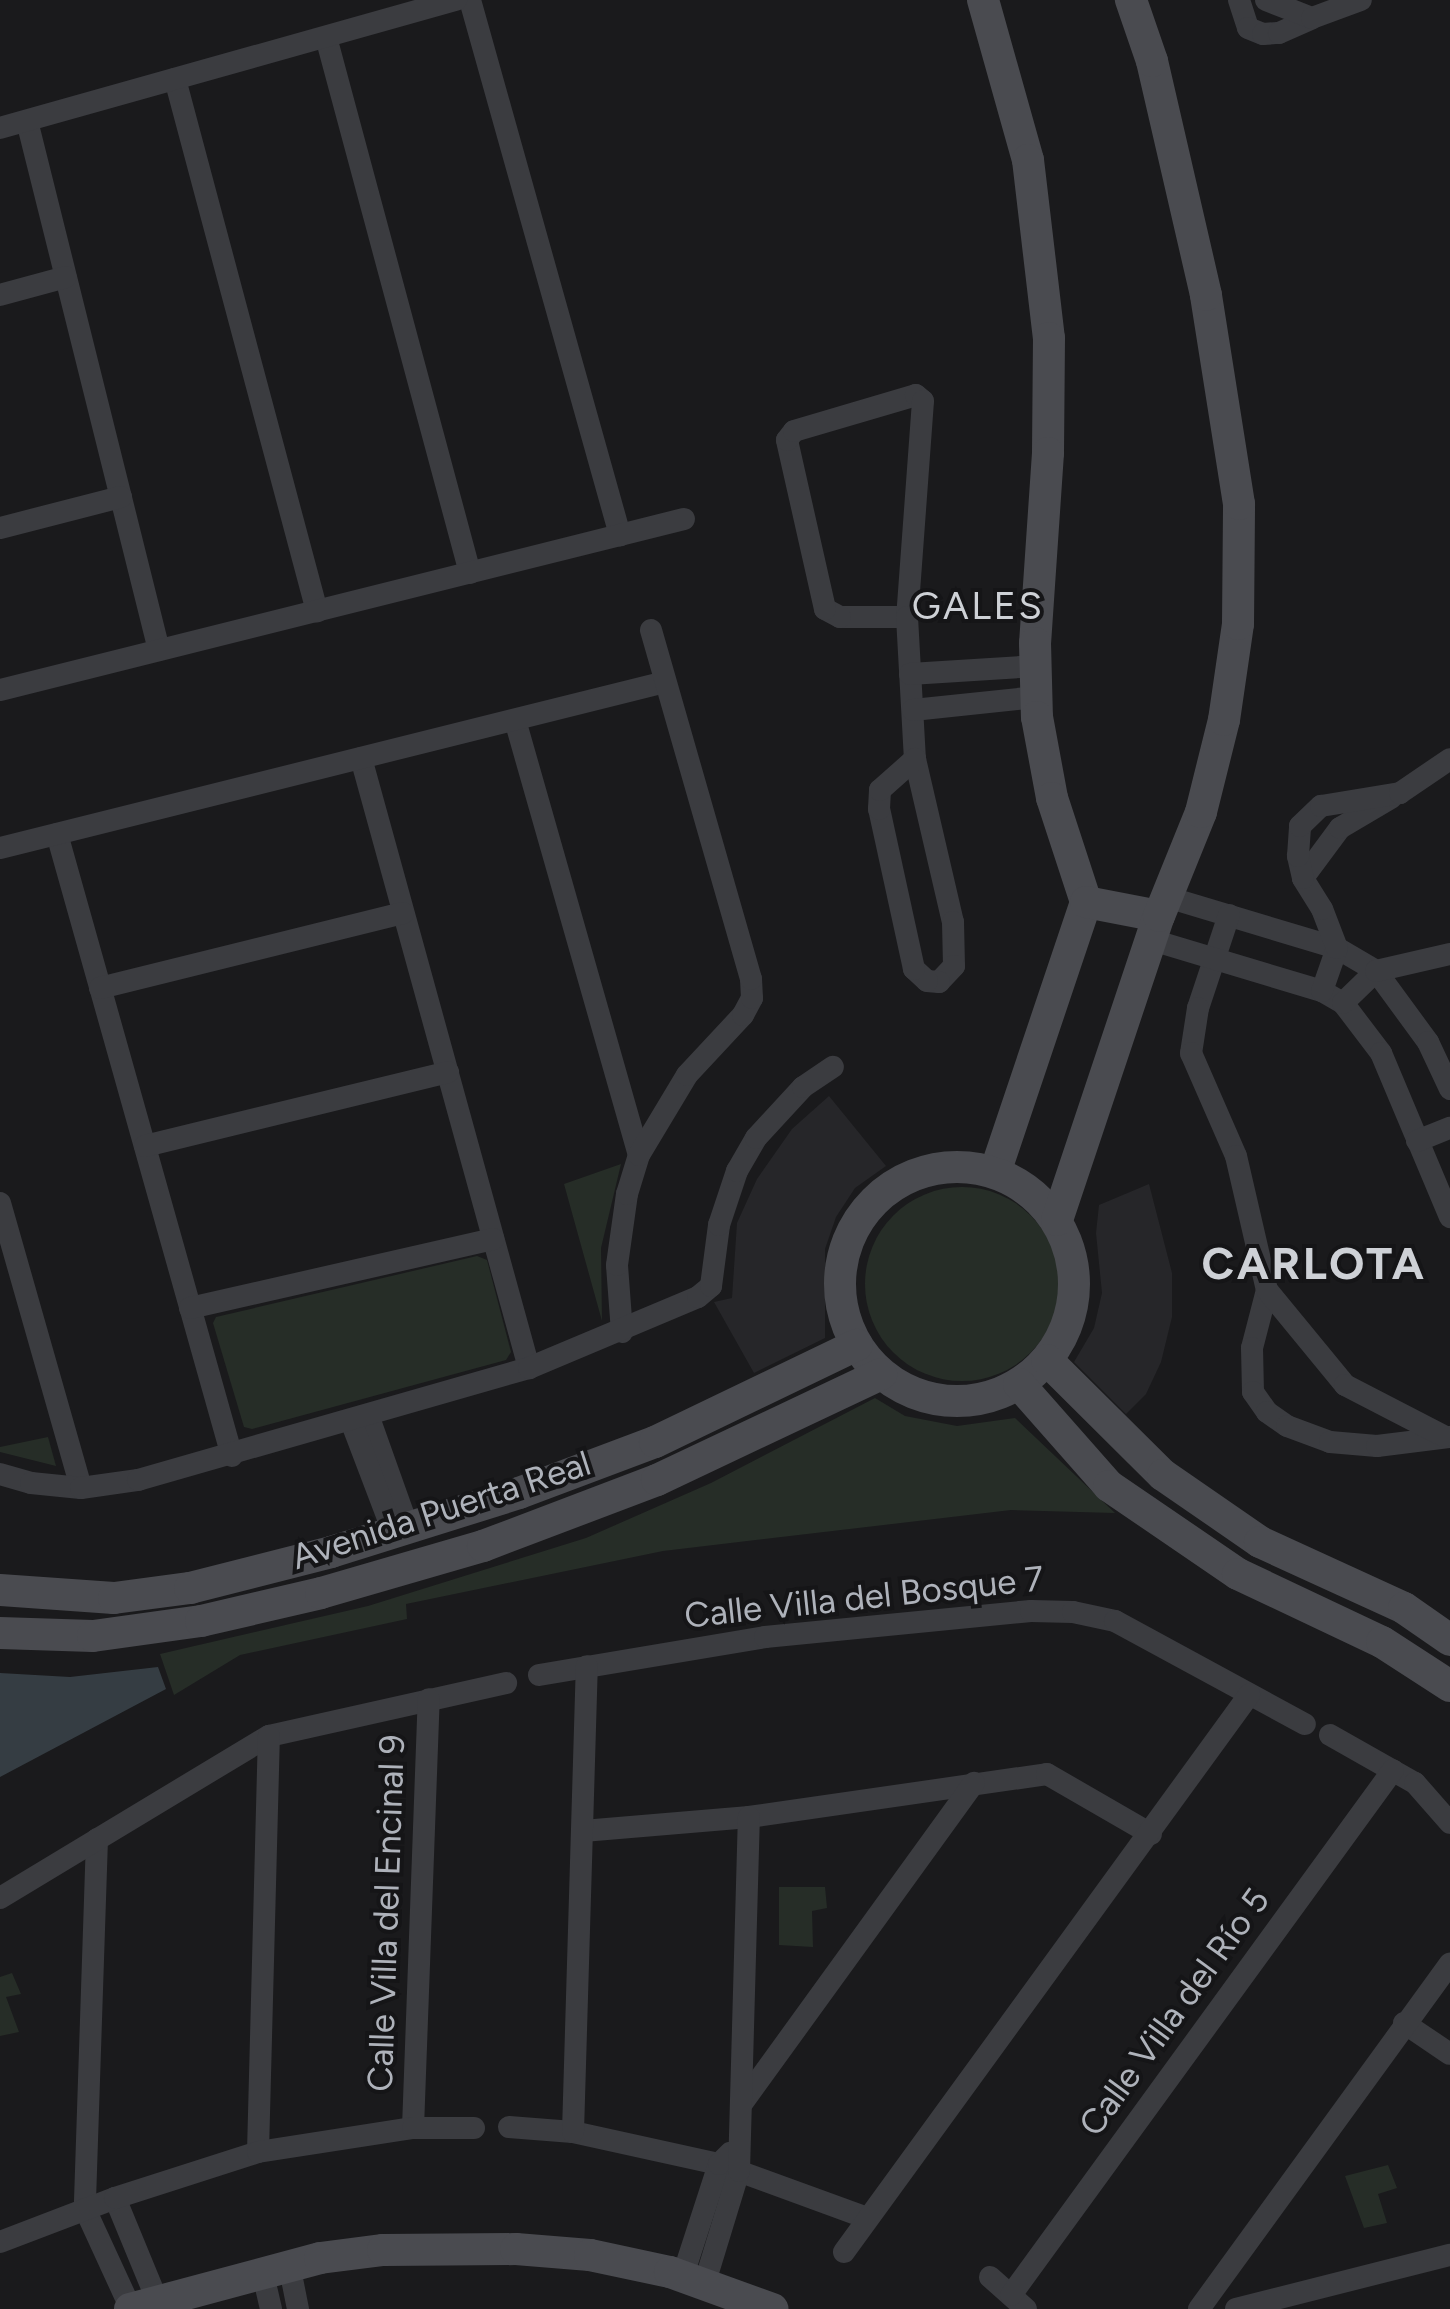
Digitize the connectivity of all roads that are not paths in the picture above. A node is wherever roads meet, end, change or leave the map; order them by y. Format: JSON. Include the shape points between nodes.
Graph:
{"nodes":[{"id":1,"x":456,"y":0,"type":"edge"},
{"id":2,"x":470,"y":0,"type":"edge"},
{"id":3,"x":983,"y":0,"type":"edge"},
{"id":4,"x":1131,"y":0,"type":"edge"},
{"id":5,"x":1239,"y":0,"type":"edge"},
{"id":6,"x":1266,"y":0,"type":"edge"},
{"id":7,"x":1361,"y":0,"type":"edge"},
{"id":8,"x":1312,"y":18,"type":"junction"},
{"id":9,"x":326,"y":37,"type":"junction"},
{"id":10,"x":175,"y":79,"type":"junction"},
{"id":11,"x":27,"y":121,"type":"junction"},
{"id":12,"x":0,"y":128,"type":"edge"},
{"id":13,"x":66,"y":277,"type":"junction"},
{"id":14,"x":0,"y":296,"type":"edge"},
{"id":15,"x":121,"y":496,"type":"junction"},
{"id":16,"x":684,"y":519,"type":"dead end"},
{"id":17,"x":0,"y":528,"type":"edge"},
{"id":18,"x":620,"y":535,"type":"junction"},
{"id":19,"x":470,"y":573,"type":"junction"},
{"id":20,"x":317,"y":611,"type":"junction"},
{"id":21,"x":907,"y":617,"type":"junction"},
{"id":22,"x":651,"y":630,"type":"dead end"},
{"id":23,"x":159,"y":650,"type":"junction"},
{"id":24,"x":910,"y":674,"type":"junction"},
{"id":25,"x":1037,"y":681,"type":"junction"},
{"id":26,"x":665,"y":682,"type":"junction"},
{"id":27,"x":0,"y":690,"type":"edge"},
{"id":28,"x":913,"y":710,"type":"junction"},
{"id":29,"x":515,"y":720,"type":"junction"},
{"id":30,"x":361,"y":758,"type":"junction"},
{"id":31,"x":1450,"y":758,"type":"edge"},
{"id":32,"x":915,"y":759,"type":"junction"},
{"id":33,"x":57,"y":834,"type":"junction"},
{"id":34,"x":0,"y":848,"type":"edge"},
{"id":35,"x":1086,"y":902,"type":"junction"},
{"id":36,"x":404,"y":913,"type":"junction"},
{"id":37,"x":1228,"y":915,"type":"junction"},
{"id":38,"x":1159,"y":918,"type":"junction"},
{"id":39,"x":1337,"y":948,"type":"junction"},
{"id":40,"x":1450,"y":954,"type":"edge"},
{"id":41,"x":1215,"y":957,"type":"junction"},
{"id":42,"x":1376,"y":971,"type":"junction"},
{"id":43,"x":100,"y":988,"type":"junction"},
{"id":44,"x":1322,"y":991,"type":"junction"},
{"id":45,"x":1343,"y":1003,"type":"junction"},
{"id":46,"x":833,"y":1067,"type":"dead end"},
{"id":47,"x":448,"y":1072,"type":"junction"},
{"id":48,"x":1450,"y":1088,"type":"edge"},
{"id":49,"x":1450,"y":1128,"type":"edge"},
{"id":50,"x":1418,"y":1142,"type":"junction"},
{"id":51,"x":145,"y":1146,"type":"junction"},
{"id":52,"x":639,"y":1156,"type":"junction"},
{"id":53,"x":995,"y":1172,"type":"junction"},
{"id":54,"x":0,"y":1202,"type":"edge"},
{"id":55,"x":1450,"y":1217,"type":"edge"},
{"id":56,"x":1057,"y":1220,"type":"junction"},
{"id":57,"x":493,"y":1239,"type":"junction"},
{"id":58,"x":1268,"y":1290,"type":"junction"},
{"id":59,"x":190,"y":1308,"type":"junction"},
{"id":60,"x":622,"y":1332,"type":"junction"},
{"id":61,"x":856,"y":1345,"type":"junction"},
{"id":62,"x":1046,"y":1360,"type":"junction"},
{"id":63,"x":528,"y":1368,"type":"junction"},
{"id":64,"x":882,"y":1374,"type":"junction"},
{"id":65,"x":1019,"y":1384,"type":"junction"},
{"id":66,"x":360,"y":1418,"type":"junction"},
{"id":67,"x":1447,"y":1436,"type":"edge"},
{"id":68,"x":232,"y":1456,"type":"junction"},
{"id":69,"x":0,"y":1474,"type":"edge"},
{"id":70,"x":81,"y":1488,"type":"junction"},
{"id":71,"x":401,"y":1532,"type":"junction"},
{"id":72,"x":0,"y":1590,"type":"edge"},
{"id":73,"x":0,"y":1633,"type":"edge"},
{"id":74,"x":1450,"y":1640,"type":"edge"},
{"id":75,"x":588,"y":1666,"type":"junction"},
{"id":76,"x":539,"y":1675,"type":"dead end"},
{"id":77,"x":506,"y":1683,"type":"dead end"},
{"id":78,"x":1450,"y":1686,"type":"edge"},
{"id":79,"x":1249,"y":1695,"type":"junction"},
{"id":80,"x":430,"y":1699,"type":"junction"},
{"id":81,"x":1305,"y":1724,"type":"dead end"},
{"id":82,"x":1330,"y":1735,"type":"dead end"},
{"id":83,"x":269,"y":1736,"type":"junction"},
{"id":84,"x":1393,"y":1770,"type":"junction"},
{"id":85,"x":974,"y":1783,"type":"junction"},
{"id":86,"x":749,"y":1817,"type":"junction"},
{"id":87,"x":1450,"y":1823,"type":"edge"},
{"id":88,"x":583,"y":1832,"type":"junction"},
{"id":89,"x":1150,"y":1834,"type":"junction"},
{"id":90,"x":97,"y":1840,"type":"junction"},
{"id":91,"x":0,"y":1898,"type":"edge"},
{"id":92,"x":1450,"y":1964,"type":"edge"},
{"id":93,"x":1404,"y":2023,"type":"junction"},
{"id":94,"x":1450,"y":2054,"type":"edge"},
{"id":95,"x":743,"y":2102,"type":"junction"},
{"id":96,"x":510,"y":2127,"type":"dead end"},
{"id":97,"x":413,"y":2128,"type":"junction"},
{"id":98,"x":474,"y":2128,"type":"dead end"},
{"id":99,"x":574,"y":2132,"type":"junction"},
{"id":100,"x":258,"y":2152,"type":"junction"},
{"id":101,"x":729,"y":2168,"type":"junction"},
{"id":102,"x":115,"y":2198,"type":"junction"},
{"id":103,"x":85,"y":2209,"type":"junction"},
{"id":104,"x":867,"y":2218,"type":"junction"},
{"id":105,"x":1,"y":2236,"type":"edge"},
{"id":106,"x":844,"y":2252,"type":"dead end"},
{"id":107,"x":1450,"y":2255,"type":"edge"},
{"id":108,"x":699,"y":2263,"type":"junction"},
{"id":109,"x":990,"y":2277,"type":"dead end"},
{"id":110,"x":281,"y":2291,"type":"edge"},
{"id":111,"x":138,"y":2292,"type":"edge"},
{"id":112,"x":1019,"y":2302,"type":"edge"},
{"id":113,"x":772,"y":2309,"type":"edge"},
{"id":114,"x":1199,"y":2309,"type":"edge"},
{"id":115,"x":1236,"y":2309,"type":"edge"}],
"edges":[{"from":1,"to":9,"type":"street"},
{"from":2,"to":18,"type":"street"},
{"from":3,"to":25,"type":"main road","via":[[1028,160],[1049,338]]},
{"from":4,"to":38,"type":"main road","via":[[1152,61],[1206,295],[1239,504],[1238,624],[1224,720],[1201,812]]},
{"from":5,"to":8,"type":"street","via":[[1245,23],[1263,34]]},
{"from":6,"to":8,"type":"street"},
{"from":7,"to":8,"type":"street"},
{"from":9,"to":10,"type":"street"},
{"from":9,"to":19,"type":"street"},
{"from":10,"to":11,"type":"street"},
{"from":10,"to":20,"type":"street"},
{"from":11,"to":12,"type":"street"},
{"from":11,"to":13,"type":"street"},
{"from":13,"to":14,"type":"street"},
{"from":13,"to":15,"type":"street"},
{"from":15,"to":17,"type":"street"},
{"from":15,"to":23,"type":"street"},
{"from":16,"to":18,"type":"street"},
{"from":18,"to":19,"type":"street"},
{"from":19,"to":20,"type":"street"},
{"from":20,"to":23,"type":"street"},
{"from":21,"to":21,"type":"street","via":[[923,401],[916,394],[794,431],[787,440],[825,609],[840,617]]},
{"from":21,"to":24,"type":"street"},
{"from":22,"to":26,"type":"street"},
{"from":23,"to":27,"type":"street"},
{"from":24,"to":25,"type":"street"},
{"from":24,"to":28,"type":"street"},
{"from":25,"to":28,"type":"street"},
{"from":25,"to":35,"type":"main road","via":[[1052,798]]},
{"from":26,"to":29,"type":"street"},
{"from":26,"to":52,"type":"street","via":[[752,998],[687,1075]]},
{"from":28,"to":32,"type":"street"},
{"from":29,"to":30,"type":"street"},
{"from":29,"to":52,"type":"street"},
{"from":30,"to":33,"type":"street"},
{"from":30,"to":36,"type":"street"},
{"from":31,"to":39,"type":"street","via":[[1400,793],[1313,811],[1297,832],[1303,878]]},
{"from":32,"to":32,"type":"street","via":[[884,784],[878,798],[914,969],[939,982],[954,966],[954,922]]},
{"from":33,"to":34,"type":"street"},
{"from":33,"to":43,"type":"street"},
{"from":35,"to":38,"type":"main road"},
{"from":35,"to":53,"type":"main road"},
{"from":36,"to":43,"type":"street"},
{"from":36,"to":47,"type":"street"},
{"from":37,"to":38,"type":"street"},
{"from":37,"to":39,"type":"street"},
{"from":37,"to":41,"type":"street"},
{"from":38,"to":41,"type":"street"},
{"from":38,"to":56,"type":"main road"},
{"from":39,"to":42,"type":"street"},
{"from":39,"to":44,"type":"street"},
{"from":40,"to":42,"type":"street"},
{"from":41,"to":44,"type":"street"},
{"from":41,"to":58,"type":"street","via":[[1191,1052],[1236,1156]]},
{"from":42,"to":45,"type":"street"},
{"from":42,"to":48,"type":"street","via":[[1428,1042]]},
{"from":43,"to":51,"type":"street"},
{"from":44,"to":45,"type":"street"},
{"from":45,"to":50,"type":"street","via":[[1380,1053]]},
{"from":46,"to":60,"type":"street","via":[[781,1108],[737,1171],[719,1225],[712,1286]]},
{"from":47,"to":51,"type":"street"},
{"from":47,"to":57,"type":"street"},
{"from":49,"to":50,"type":"street"},
{"from":50,"to":55,"type":"street"},
{"from":51,"to":59,"type":"street"},
{"from":52,"to":60,"type":"street","via":[[626,1194],[617,1265]]},
{"from":53,"to":56,"type":"main road","via":[[1030,1191]]},
{"from":53,"to":61,"type":"main road","via":[[954,1166],[914,1174],[870,1206],[853,1228],[840,1266],[842,1307]]},
{"from":54,"to":70,"type":"street"},
{"from":56,"to":62,"type":"main road","via":[[1072,1254],[1075,1292],[1066,1328]]},
{"from":57,"to":59,"type":"street"},
{"from":57,"to":63,"type":"street"},
{"from":58,"to":67,"type":"street","via":[[1346,1385]]},
{"from":58,"to":67,"type":"street","via":[[1250,1377],[1267,1412],[1308,1436],[1354,1446]]},
{"from":59,"to":68,"type":"street"},
{"from":60,"to":63,"type":"street"},
{"from":61,"to":64,"type":"main road"},
{"from":61,"to":71,"type":"main road","name":"Avenida Puerta Real","via":[[654,1442]]},
{"from":62,"to":65,"type":"main road"},
{"from":62,"to":74,"type":"main road","via":[[1195,1498],[1260,1542],[1404,1608]]},
{"from":63,"to":66,"type":"street"},
{"from":64,"to":65,"type":"main road","via":[[948,1401],[985,1398]]},
{"from":64,"to":73,"type":"main road","name":"Avenida Puerta Real","via":[[657,1480],[483,1546],[201,1621],[93,1636]]},
{"from":65,"to":78,"type":"main road","via":[[1110,1486],[1238,1574],[1382,1642]]},
{"from":66,"to":68,"type":"street"},
{"from":66,"to":71,"type":"street"},
{"from":68,"to":70,"type":"street"},
{"from":69,"to":70,"type":"street"},
{"from":71,"to":72,"type":"main road","name":"Avenida Puerta Real","via":[[190,1588],[114,1598]]},
{"from":75,"to":76,"type":"street","name":"Calle Villa del Bosque 7"},
{"from":75,"to":79,"type":"street","name":"Calle Villa del Bosque 7","via":[[764,1636],[1073,1612],[1115,1621]]},
{"from":75,"to":88,"type":"street"},
{"from":77,"to":80,"type":"street","name":"Calle Villa del Encinal 9"},
{"from":79,"to":81,"type":"street","name":"Calle Villa del Bosque 7"},
{"from":79,"to":89,"type":"street"},
{"from":80,"to":83,"type":"street","name":"Calle Villa del Encinal 9"},
{"from":80,"to":97,"type":"street","name":"Calle Villa del Encinal 9"},
{"from":82,"to":84,"type":"street"},
{"from":83,"to":90,"type":"street","name":"Calle Villa del Encinal 9"},
{"from":83,"to":100,"type":"street"},
{"from":84,"to":87,"type":"street","via":[[1415,1782]]},
{"from":84,"to":112,"type":"street","name":"Calle Villa del Río 5"},
{"from":85,"to":86,"type":"street"},
{"from":85,"to":89,"type":"street","via":[[1056,1776]]},
{"from":85,"to":95,"type":"street"},
{"from":86,"to":88,"type":"street"},
{"from":86,"to":95,"type":"street"},
{"from":88,"to":99,"type":"street"},
{"from":89,"to":104,"type":"street"},
{"from":90,"to":91,"type":"street","name":"Calle Villa del Encinal 9"},
{"from":90,"to":103,"type":"street"},
{"from":92,"to":93,"type":"street"},
{"from":93,"to":94,"type":"street"},
{"from":93,"to":114,"type":"street"},
{"from":95,"to":101,"type":"street"},
{"from":96,"to":99,"type":"street"},
{"from":97,"to":98,"type":"street","name":"Calle Villa del Encinal 9"},
{"from":97,"to":100,"type":"street","name":"Calle Villa del Encinal 9"},
{"from":99,"to":101,"type":"street"},
{"from":100,"to":102,"type":"street","name":"Calle Villa del Encinal 9"},
{"from":101,"to":104,"type":"street"},
{"from":101,"to":108,"type":"street"},
{"from":102,"to":103,"type":"street","name":"Calle Villa del Encinal 9"},
{"from":102,"to":111,"type":"street"},
{"from":103,"to":105,"type":"street","name":"Calle Villa del Encinal 9"},
{"from":103,"to":111,"type":"street"},
{"from":104,"to":106,"type":"street"},
{"from":107,"to":115,"type":"street"},
{"from":108,"to":110,"type":"main road","via":[[516,2249],[383,2250]]},
{"from":108,"to":113,"type":"main road"},
{"from":109,"to":112,"type":"street","name":"Calle Villa del Río 5"},
{"from":110,"to":111,"type":"main road"}]}
